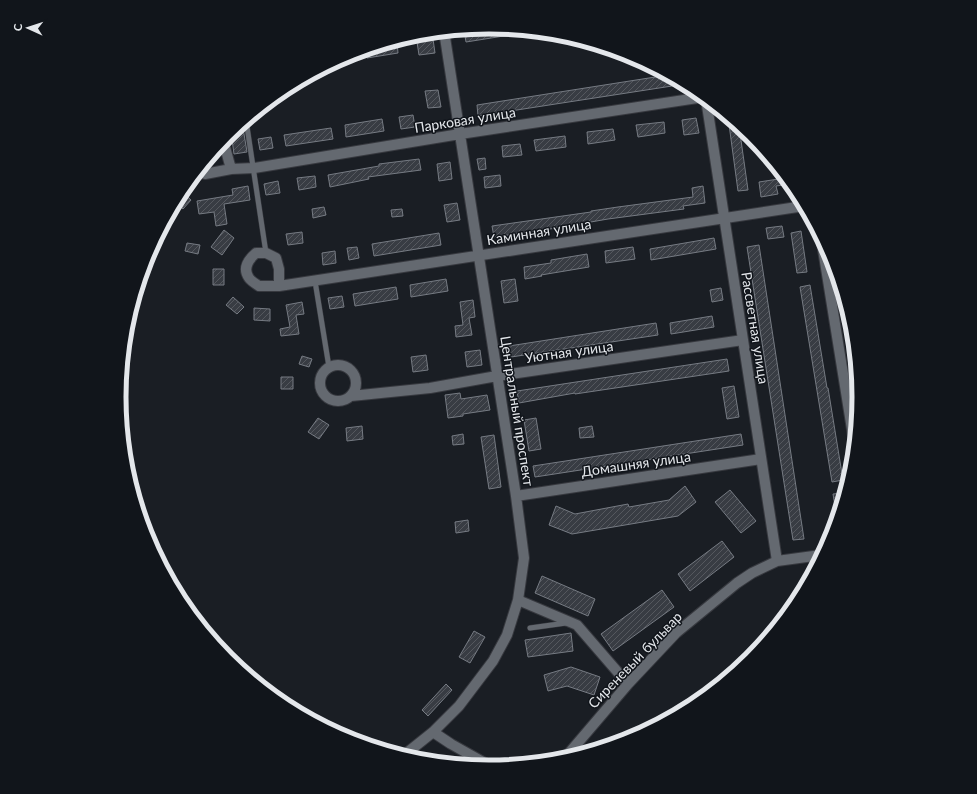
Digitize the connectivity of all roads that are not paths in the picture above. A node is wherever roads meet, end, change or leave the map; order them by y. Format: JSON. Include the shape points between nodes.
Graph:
{"nodes":[{"id":1,"x":445,"y":37,"type":"edge"},
{"id":2,"x":696,"y":99,"type":"edge"},
{"id":3,"x":706,"y":107,"type":"edge"},
{"id":4,"x":247,"y":126,"type":"edge"},
{"id":5,"x":460,"y":134,"type":"junction"},
{"id":6,"x":225,"y":148,"type":"edge"},
{"id":7,"x":254,"y":168,"type":"junction"},
{"id":8,"x":231,"y":169,"type":"junction"},
{"id":9,"x":203,"y":173,"type":"edge"},
{"id":10,"x":797,"y":207,"type":"edge"},
{"id":11,"x":723,"y":218,"type":"junction"},
{"id":12,"x":266,"y":252,"type":"junction"},
{"id":13,"x":479,"y":256,"type":"junction"},
{"id":14,"x":825,"y":260,"type":"edge"},
{"id":15,"x":314,"y":281,"type":"junction"},
{"id":16,"x":279,"y":286,"type":"junction"},
{"id":17,"x":743,"y":340,"type":"junction"},
{"id":18,"x":329,"y":367,"type":"junction"},
{"id":19,"x":497,"y":376,"type":"junction"},
{"id":20,"x":352,"y":396,"type":"junction"},
{"id":21,"x":851,"y":422,"type":"edge"},
{"id":22,"x":761,"y":459,"type":"junction"},
{"id":23,"x":516,"y":496,"type":"junction"},
{"id":24,"x":815,"y":556,"type":"edge"},
{"id":25,"x":777,"y":561,"type":"junction"},
{"id":26,"x":518,"y":600,"type":"junction"},
{"id":27,"x":571,"y":622,"type":"junction"},
{"id":28,"x":530,"y":628,"type":"dead end"},
{"id":29,"x":628,"y":684,"type":"junction"},
{"id":30,"x":433,"y":732,"type":"junction"},
{"id":31,"x":571,"y":750,"type":"edge"},
{"id":32,"x":409,"y":751,"type":"edge"},
{"id":33,"x":479,"y":760,"type":"edge"}],
"edges":[{"from":1,"to":5,"type":"street","name":"Центральный проспект"},
{"from":2,"to":5,"type":"street","name":"Парковая улица"},
{"from":3,"to":11,"type":"street","name":"Рассветная улица"},
{"from":4,"to":7,"type":"lane"},
{"from":5,"to":7,"type":"street","name":"Парковая улица"},
{"from":5,"to":13,"type":"street","name":"Центральный проспект"},
{"from":6,"to":8,"type":"street"},
{"from":7,"to":8,"type":"street","name":"Парковая улица"},
{"from":7,"to":12,"type":"lane"},
{"from":8,"to":9,"type":"street","name":"Парковая улица"},
{"from":10,"to":11,"type":"street","name":"Каминная улица"},
{"from":11,"to":13,"type":"street","name":"Каминная улица"},
{"from":11,"to":17,"type":"street","name":"Рассветная улица"},
{"from":12,"to":16,"type":"street","via":[[276,258]]},
{"from":12,"to":16,"type":"street","name":"Каминная улица","via":[[256,253],[249,260],[246,268],[249,278],[259,286]]},
{"from":13,"to":15,"type":"street","name":"Каминная улица"},
{"from":13,"to":19,"type":"street","name":"Центральный проспект"},
{"from":14,"to":21,"type":"street"},
{"from":15,"to":16,"type":"street","name":"Каминная улица"},
{"from":15,"to":18,"type":"lane"},
{"from":17,"to":19,"type":"street","name":"Уютная улица"},
{"from":17,"to":22,"type":"street","name":"Рассветная улица"},
{"from":18,"to":20,"type":"street","via":[[344,366],[353,372],[356,387]]},
{"from":18,"to":20,"type":"street","via":[[320,380],[324,395],[337,402]]},
{"from":19,"to":20,"type":"street","name":"Уютная улица","via":[[430,388]]},
{"from":19,"to":23,"type":"street","name":"Центральный проспект"},
{"from":22,"to":23,"type":"street","name":"Домашняя улица"},
{"from":22,"to":25,"type":"street","name":"Рассветная улица"},
{"from":23,"to":26,"type":"street","name":"Центральный проспект","via":[[524,558]]},
{"from":24,"to":25,"type":"street","name":"Сиреневый бульвар"},
{"from":25,"to":29,"type":"street","name":"Сиреневый бульвар","via":[[737,583],[676,633]]},
{"from":26,"to":27,"type":"street"},
{"from":26,"to":30,"type":"street","name":"Центральный проспект","via":[[507,635],[493,661],[459,706]]},
{"from":27,"to":28,"type":"lane"},
{"from":27,"to":29,"type":"street","via":[[577,625]]},
{"from":29,"to":31,"type":"street","name":"Сиреневый бульвар"},
{"from":30,"to":32,"type":"street","name":"Центральный проспект"},
{"from":30,"to":33,"type":"street"}]}
